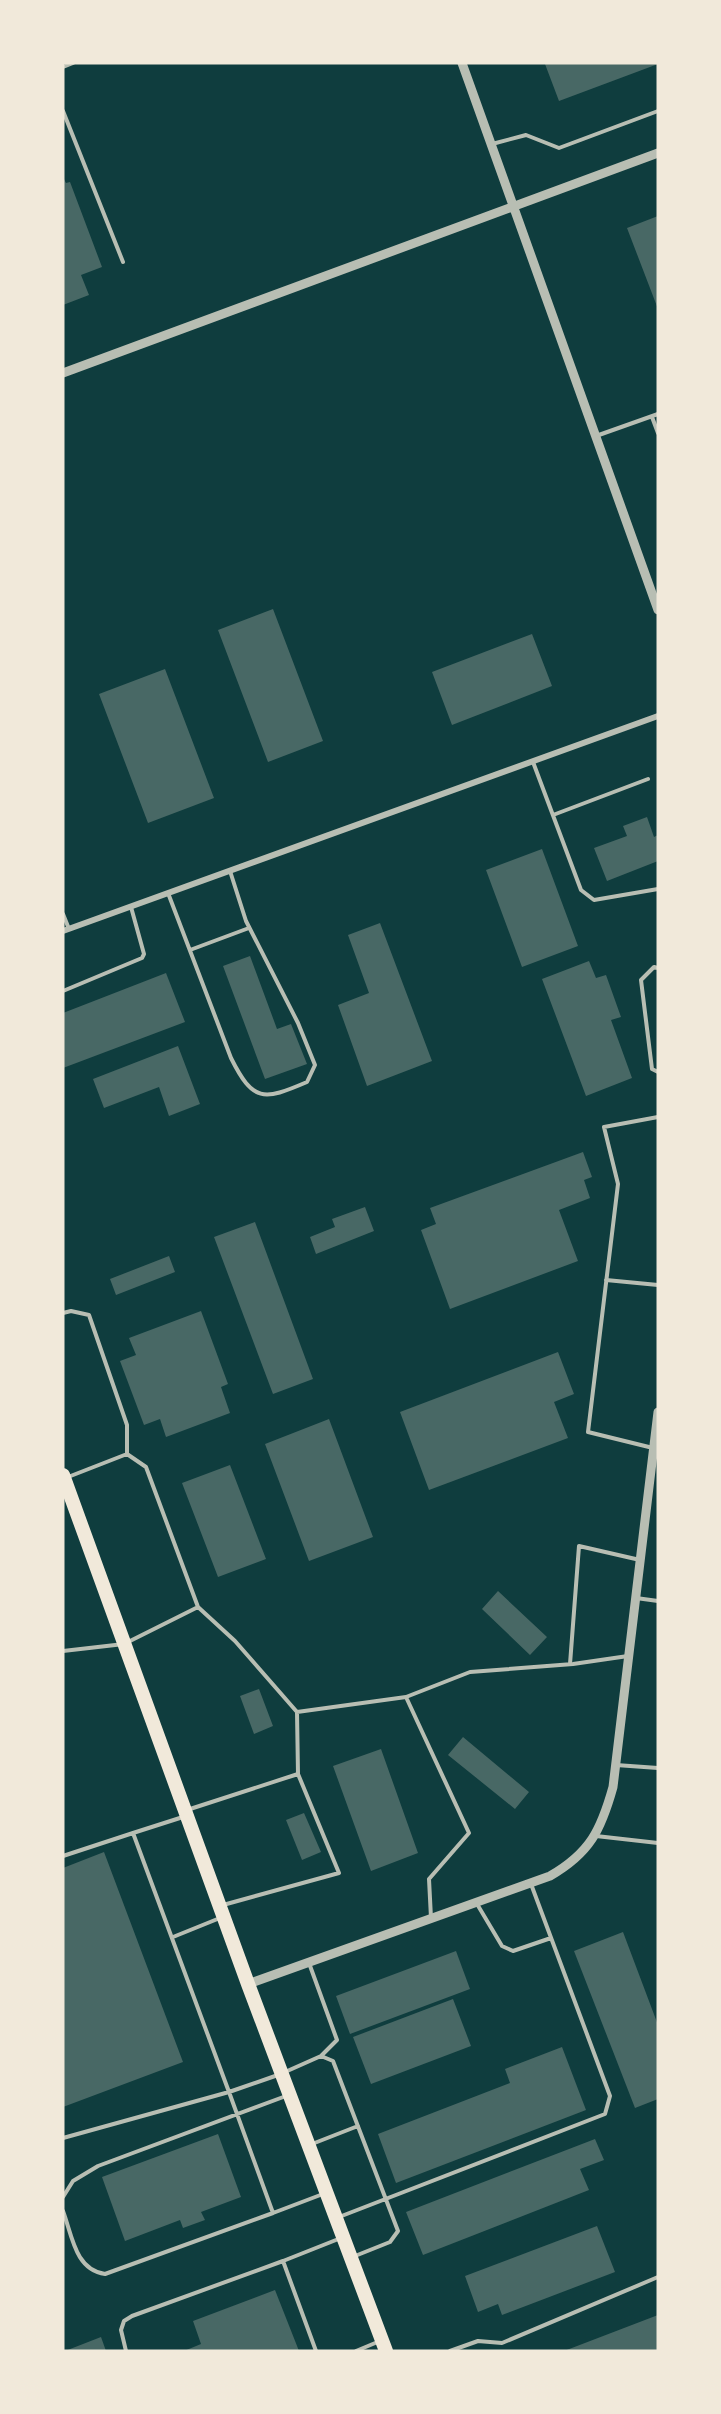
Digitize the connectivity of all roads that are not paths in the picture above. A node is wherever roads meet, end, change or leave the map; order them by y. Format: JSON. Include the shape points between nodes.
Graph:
{"nodes":[{"id":1,"x":73,"y":63,"type":"edge"},
{"id":2,"x":462,"y":63,"type":"edge"},
{"id":3,"x":63,"y":67,"type":"edge"},
{"id":4,"x":63,"y":111,"type":"edge"},
{"id":5,"x":658,"y":111,"type":"edge"},
{"id":6,"x":491,"y":144,"type":"junction"},
{"id":7,"x":658,"y":153,"type":"edge"},
{"id":8,"x":513,"y":206,"type":"junction"},
{"id":9,"x":123,"y":262,"type":"dead end"},
{"id":10,"x":63,"y":374,"type":"edge"},
{"id":11,"x":658,"y":414,"type":"edge"},
{"id":12,"x":652,"y":417,"type":"junction"},
{"id":13,"x":658,"y":433,"type":"edge"},
{"id":14,"x":596,"y":436,"type":"junction"},
{"id":15,"x":657,"y":606,"type":"edge"},
{"id":16,"x":658,"y":716,"type":"edge"},
{"id":17,"x":533,"y":761,"type":"junction"},
{"id":18,"x":648,"y":780,"type":"dead end"},
{"id":19,"x":553,"y":815,"type":"junction"},
{"id":20,"x":230,"y":871,"type":"junction"},
{"id":21,"x":658,"y":889,"type":"edge"},
{"id":22,"x":168,"y":893,"type":"junction"},
{"id":23,"x":130,"y":907,"type":"junction"},
{"id":24,"x":63,"y":914,"type":"edge"},
{"id":25,"x":249,"y":928,"type":"junction"},
{"id":26,"x":66,"y":930,"type":"edge"},
{"id":27,"x":190,"y":950,"type":"junction"},
{"id":28,"x":658,"y":968,"type":"edge"},
{"id":29,"x":63,"y":991,"type":"edge"},
{"id":30,"x":658,"y":1072,"type":"edge"},
{"id":31,"x":658,"y":1117,"type":"edge"},
{"id":32,"x":606,"y":1280,"type":"junction"},
{"id":33,"x":658,"y":1285,"type":"edge"},
{"id":34,"x":63,"y":1313,"type":"edge"},
{"id":35,"x":658,"y":1412,"type":"edge"},
{"id":36,"x":127,"y":1454,"type":"junction"},
{"id":37,"x":655,"y":1455,"type":"edge"},
{"id":38,"x":64,"y":1477,"type":"edge"},
{"id":39,"x":67,"y":1500,"type":"edge"},
{"id":40,"x":640,"y":1560,"type":"junction"},
{"id":41,"x":636,"y":1598,"type":"junction"},
{"id":42,"x":658,"y":1601,"type":"edge"},
{"id":43,"x":198,"y":1607,"type":"junction"},
{"id":44,"x":124,"y":1644,"type":"junction"},
{"id":45,"x":63,"y":1651,"type":"edge"},
{"id":46,"x":628,"y":1655,"type":"junction"},
{"id":47,"x":570,"y":1664,"type":"junction"},
{"id":48,"x":406,"y":1697,"type":"junction"},
{"id":49,"x":297,"y":1712,"type":"junction"},
{"id":50,"x":615,"y":1765,"type":"junction"},
{"id":51,"x":658,"y":1768,"type":"edge"},
{"id":52,"x":298,"y":1774,"type":"junction"},
{"id":53,"x":186,"y":1813,"type":"junction"},
{"id":54,"x":134,"y":1833,"type":"junction"},
{"id":55,"x":596,"y":1836,"type":"junction"},
{"id":56,"x":658,"y":1843,"type":"edge"},
{"id":57,"x":63,"y":1856,"type":"edge"},
{"id":58,"x":531,"y":1883,"type":"junction"},
{"id":59,"x":476,"y":1902,"type":"junction"},
{"id":60,"x":222,"y":1911,"type":"junction"},
{"id":61,"x":431,"y":1919,"type":"junction"},
{"id":62,"x":173,"y":1936,"type":"junction"},
{"id":63,"x":551,"y":1938,"type":"junction"},
{"id":64,"x":308,"y":1963,"type":"junction"},
{"id":65,"x":248,"y":1984,"type":"junction"},
{"id":66,"x":321,"y":2056,"type":"junction"},
{"id":67,"x":281,"y":2074,"type":"junction"},
{"id":68,"x":229,"y":2092,"type":"junction"},
{"id":69,"x":290,"y":2095,"type":"junction"},
{"id":70,"x":237,"y":2115,"type":"junction"},
{"id":71,"x":358,"y":2126,"type":"junction"},
{"id":72,"x":63,"y":2138,"type":"edge"},
{"id":73,"x":309,"y":2145,"type":"junction"},
{"id":74,"x":326,"y":2193,"type":"junction"},
{"id":75,"x":63,"y":2196,"type":"edge"},
{"id":76,"x":386,"y":2199,"type":"junction"},
{"id":77,"x":63,"y":2211,"type":"edge"},
{"id":78,"x":273,"y":2213,"type":"junction"},
{"id":79,"x":336,"y":2218,"type":"junction"},
{"id":80,"x":343,"y":2237,"type":"junction"},
{"id":81,"x":351,"y":2258,"type":"junction"},
{"id":82,"x":283,"y":2261,"type":"junction"},
{"id":83,"x":658,"y":2277,"type":"edge"},
{"id":84,"x":384,"y":2346,"type":"edge"},
{"id":85,"x":126,"y":2351,"type":"edge"},
{"id":86,"x":316,"y":2351,"type":"edge"},
{"id":87,"x":356,"y":2351,"type":"edge"},
{"id":88,"x":450,"y":2351,"type":"edge"}],
"edges":[{"from":1,"to":3,"type":"lane"},
{"from":2,"to":6,"type":"street"},
{"from":4,"to":9,"type":"lane"},
{"from":5,"to":6,"type":"lane","via":[[559,148],[526,135]]},
{"from":6,"to":8,"type":"street"},
{"from":7,"to":8,"type":"street"},
{"from":8,"to":10,"type":"street"},
{"from":8,"to":14,"type":"street"},
{"from":11,"to":12,"type":"lane"},
{"from":12,"to":13,"type":"lane"},
{"from":12,"to":14,"type":"lane"},
{"from":14,"to":15,"type":"street"},
{"from":16,"to":17,"type":"street"},
{"from":17,"to":19,"type":"lane"},
{"from":17,"to":20,"type":"street"},
{"from":18,"to":19,"type":"lane"},
{"from":19,"to":21,"type":"lane","via":[[586,896],[594,900]]},
{"from":20,"to":22,"type":"street"},
{"from":20,"to":25,"type":"lane"},
{"from":22,"to":23,"type":"street"},
{"from":22,"to":27,"type":"lane"},
{"from":23,"to":26,"type":"street"},
{"from":23,"to":29,"type":"lane","via":[[142,958]]},
{"from":24,"to":26,"type":"lane"},
{"from":25,"to":27,"type":"lane"},
{"from":25,"to":27,"type":"lane","via":[[315,1065],[307,1082],[285,1092],[264,1095],[244,1083]]},
{"from":28,"to":30,"type":"lane","via":[[654,967],[641,980],[652,1069]]},
{"from":31,"to":32,"type":"lane","via":[[604,1127],[618,1184]]},
{"from":32,"to":33,"type":"lane"},
{"from":32,"to":37,"type":"lane","via":[[588,1432]]},
{"from":34,"to":36,"type":"lane","via":[[89,1315],[127,1425]]},
{"from":35,"to":37,"type":"street"},
{"from":36,"to":38,"type":"lane"},
{"from":36,"to":43,"type":"lane","via":[[146,1467]]},
{"from":37,"to":40,"type":"street"},
{"from":38,"to":39,"type":"highway"},
{"from":39,"to":44,"type":"highway"},
{"from":40,"to":41,"type":"street"},
{"from":40,"to":47,"type":"lane","via":[[579,1546]]},
{"from":41,"to":42,"type":"lane"},
{"from":41,"to":46,"type":"street"},
{"from":43,"to":44,"type":"lane"},
{"from":43,"to":49,"type":"lane","via":[[235,1641]]},
{"from":44,"to":45,"type":"lane"},
{"from":44,"to":53,"type":"highway"},
{"from":46,"to":47,"type":"lane"},
{"from":46,"to":50,"type":"street"},
{"from":47,"to":48,"type":"lane","via":[[470,1672]]},
{"from":48,"to":49,"type":"lane"},
{"from":48,"to":61,"type":"lane","via":[[469,1833],[429,1879]]},
{"from":49,"to":52,"type":"lane"},
{"from":50,"to":51,"type":"lane"},
{"from":50,"to":55,"type":"street","via":[[603,1822]]},
{"from":52,"to":53,"type":"lane"},
{"from":52,"to":60,"type":"lane","via":[[339,1873]]},
{"from":53,"to":54,"type":"lane"},
{"from":53,"to":60,"type":"highway"},
{"from":54,"to":57,"type":"lane"},
{"from":54,"to":62,"type":"lane"},
{"from":55,"to":56,"type":"lane"},
{"from":55,"to":58,"type":"street","via":[[574,1863]]},
{"from":58,"to":59,"type":"street"},
{"from":58,"to":63,"type":"lane"},
{"from":59,"to":61,"type":"street"},
{"from":59,"to":63,"type":"lane","via":[[502,1946],[513,1951]]},
{"from":60,"to":62,"type":"lane"},
{"from":60,"to":65,"type":"highway"},
{"from":61,"to":64,"type":"street"},
{"from":62,"to":68,"type":"lane"},
{"from":63,"to":76,"type":"lane","via":[[610,2096],[605,2114]]},
{"from":64,"to":65,"type":"street"},
{"from":64,"to":66,"type":"lane","via":[[337,2040]]},
{"from":65,"to":67,"type":"highway"},
{"from":66,"to":67,"type":"lane"},
{"from":66,"to":71,"type":"lane","via":[[333,2061]]},
{"from":67,"to":68,"type":"lane"},
{"from":67,"to":69,"type":"highway"},
{"from":68,"to":70,"type":"lane"},
{"from":68,"to":72,"type":"lane"},
{"from":69,"to":70,"type":"lane"},
{"from":69,"to":73,"type":"highway"},
{"from":70,"to":75,"type":"lane","via":[[98,2166],[73,2181]]},
{"from":70,"to":78,"type":"lane"},
{"from":71,"to":73,"type":"lane"},
{"from":71,"to":76,"type":"lane"},
{"from":73,"to":74,"type":"highway"},
{"from":74,"to":78,"type":"lane"},
{"from":74,"to":79,"type":"highway"},
{"from":76,"to":79,"type":"lane"},
{"from":76,"to":81,"type":"lane","via":[[398,2231],[390,2242]]},
{"from":77,"to":78,"type":"lane","via":[[81,2263],[91,2271],[105,2274]]},
{"from":79,"to":80,"type":"highway"},
{"from":80,"to":81,"type":"highway"},
{"from":80,"to":82,"type":"lane"},
{"from":81,"to":84,"type":"highway"},
{"from":82,"to":85,"type":"lane","via":[[132,2316],[124,2321],[121,2330]]},
{"from":82,"to":86,"type":"lane"},
{"from":83,"to":88,"type":"lane","via":[[502,2343],[478,2341]]},
{"from":84,"to":87,"type":"lane"}]}
